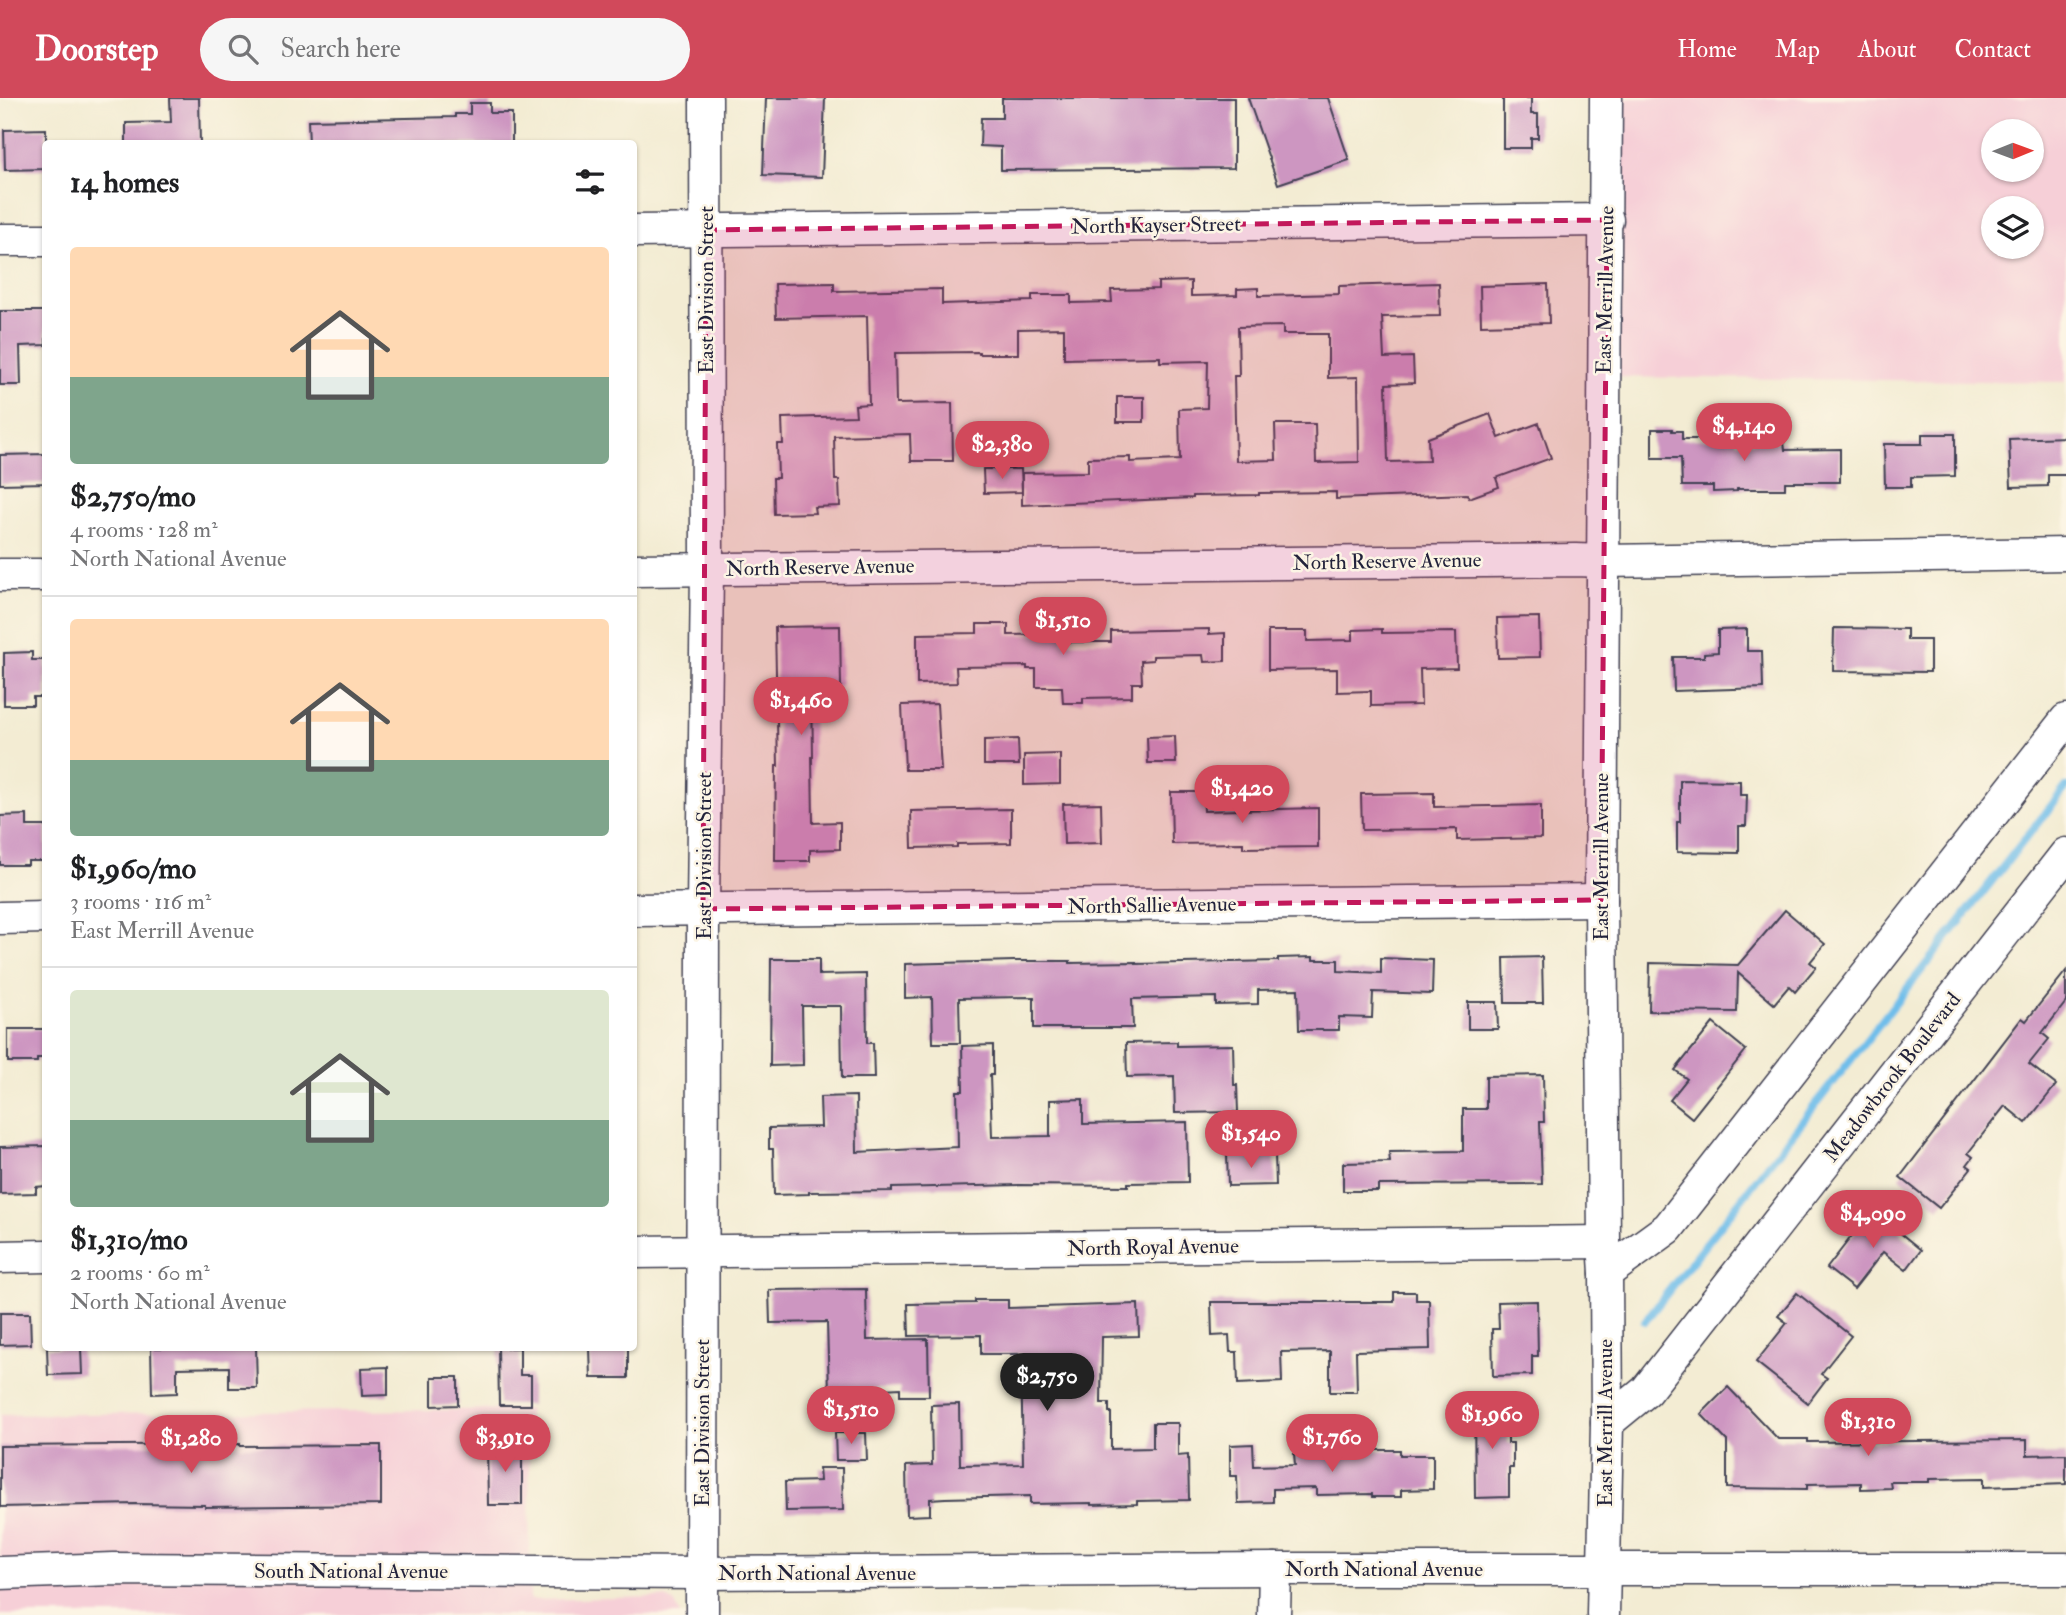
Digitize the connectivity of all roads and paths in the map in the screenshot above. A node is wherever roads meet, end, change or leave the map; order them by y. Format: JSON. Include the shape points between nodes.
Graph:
{"nodes":[{"id":1,"x":706,"y":98,"type":"edge"},
{"id":2,"x":1606,"y":98,"type":"edge"},
{"id":3,"x":1607,"y":220,"type":"junction"},
{"id":4,"x":706,"y":230,"type":"junction"},
{"id":5,"x":637,"y":231,"type":"edge"},
{"id":6,"x":0,"y":240,"type":"edge"},
{"id":7,"x":42,"y":240,"type":"edge"},
{"id":8,"x":2066,"y":554,"type":"edge"},
{"id":9,"x":1603,"y":561,"type":"junction"},
{"id":10,"x":707,"y":569,"type":"junction"},
{"id":11,"x":637,"y":570,"type":"edge"},
{"id":12,"x":0,"y":575,"type":"edge"},
{"id":13,"x":42,"y":575,"type":"edge"},
{"id":14,"x":2066,"y":720,"type":"edge"},
{"id":15,"x":2066,"y":855,"type":"edge"},
{"id":16,"x":1601,"y":900,"type":"junction"},
{"id":17,"x":703,"y":909,"type":"junction"},
{"id":18,"x":637,"y":910,"type":"edge"},
{"id":19,"x":42,"y":917,"type":"edge"},
{"id":20,"x":0,"y":918,"type":"edge"},
{"id":21,"x":702,"y":1251,"type":"junction"},
{"id":22,"x":637,"y":1252,"type":"edge"},
{"id":23,"x":42,"y":1256,"type":"edge"},
{"id":24,"x":0,"y":1257,"type":"edge"},
{"id":25,"x":1605,"y":1258,"type":"junction"},
{"id":26,"x":1607,"y":1423,"type":"junction"},
{"id":27,"x":1275,"y":1569,"type":"junction"},
{"id":28,"x":1603,"y":1569,"type":"junction"},
{"id":29,"x":2066,"y":1569,"type":"edge"},
{"id":30,"x":0,"y":1573,"type":"edge"},
{"id":31,"x":702,"y":1573,"type":"junction"},
{"id":32,"x":702,"y":1615,"type":"edge"},
{"id":33,"x":1274,"y":1615,"type":"edge"},
{"id":34,"x":1603,"y":1615,"type":"edge"}],
"edges":[{"from":1,"to":4,"type":"street","name":"East Division Street"},
{"from":2,"to":3,"type":"street","name":"East Merrill Avenue"},
{"from":3,"to":4,"type":"street","name":"North Kayser Street"},
{"from":3,"to":9,"type":"street","name":"East Merrill Avenue"},
{"from":4,"to":5,"type":"street","name":"North Kayser Street"},
{"from":4,"to":10,"type":"street","name":"East Division Street"},
{"from":6,"to":7,"type":"street"},
{"from":8,"to":9,"type":"street","name":"North Reserve Avenue"},
{"from":9,"to":10,"type":"street","name":"North Reserve Avenue"},
{"from":9,"to":16,"type":"street","name":"East Merrill Avenue"},
{"from":10,"to":11,"type":"street","name":"North Reserve Avenue"},
{"from":10,"to":17,"type":"street","name":"East Division Street"},
{"from":12,"to":13,"type":"street"},
{"from":14,"to":25,"type":"street","via":[[1668,1228]]},
{"from":15,"to":26,"type":"street","name":"Meadowbrook Boulevard","via":[[1646,1391]]},
{"from":16,"to":17,"type":"street","name":"North Sallie Avenue"},
{"from":16,"to":25,"type":"street","name":"East Merrill Avenue"},
{"from":17,"to":18,"type":"street","name":"North Sallie Avenue"},
{"from":17,"to":21,"type":"street","name":"East Division Street"},
{"from":19,"to":20,"type":"street"},
{"from":21,"to":22,"type":"street","name":"North Royal Avenue"},
{"from":21,"to":25,"type":"street","name":"North Royal Avenue"},
{"from":21,"to":31,"type":"street","name":"East Division Street"},
{"from":23,"to":24,"type":"street"},
{"from":25,"to":26,"type":"street","name":"East Merrill Avenue"},
{"from":26,"to":28,"type":"street","name":"East Merrill Avenue"},
{"from":27,"to":28,"type":"street","name":"North National Avenue"},
{"from":27,"to":31,"type":"street","name":"North National Avenue"},
{"from":27,"to":33,"type":"street"},
{"from":28,"to":29,"type":"street","name":"North National Avenue"},
{"from":28,"to":34,"type":"street","name":"East Merrill Avenue"},
{"from":30,"to":31,"type":"street","name":"South National Avenue","via":[[113,1569]]},
{"from":31,"to":32,"type":"street","name":"East Division Street"}]}
